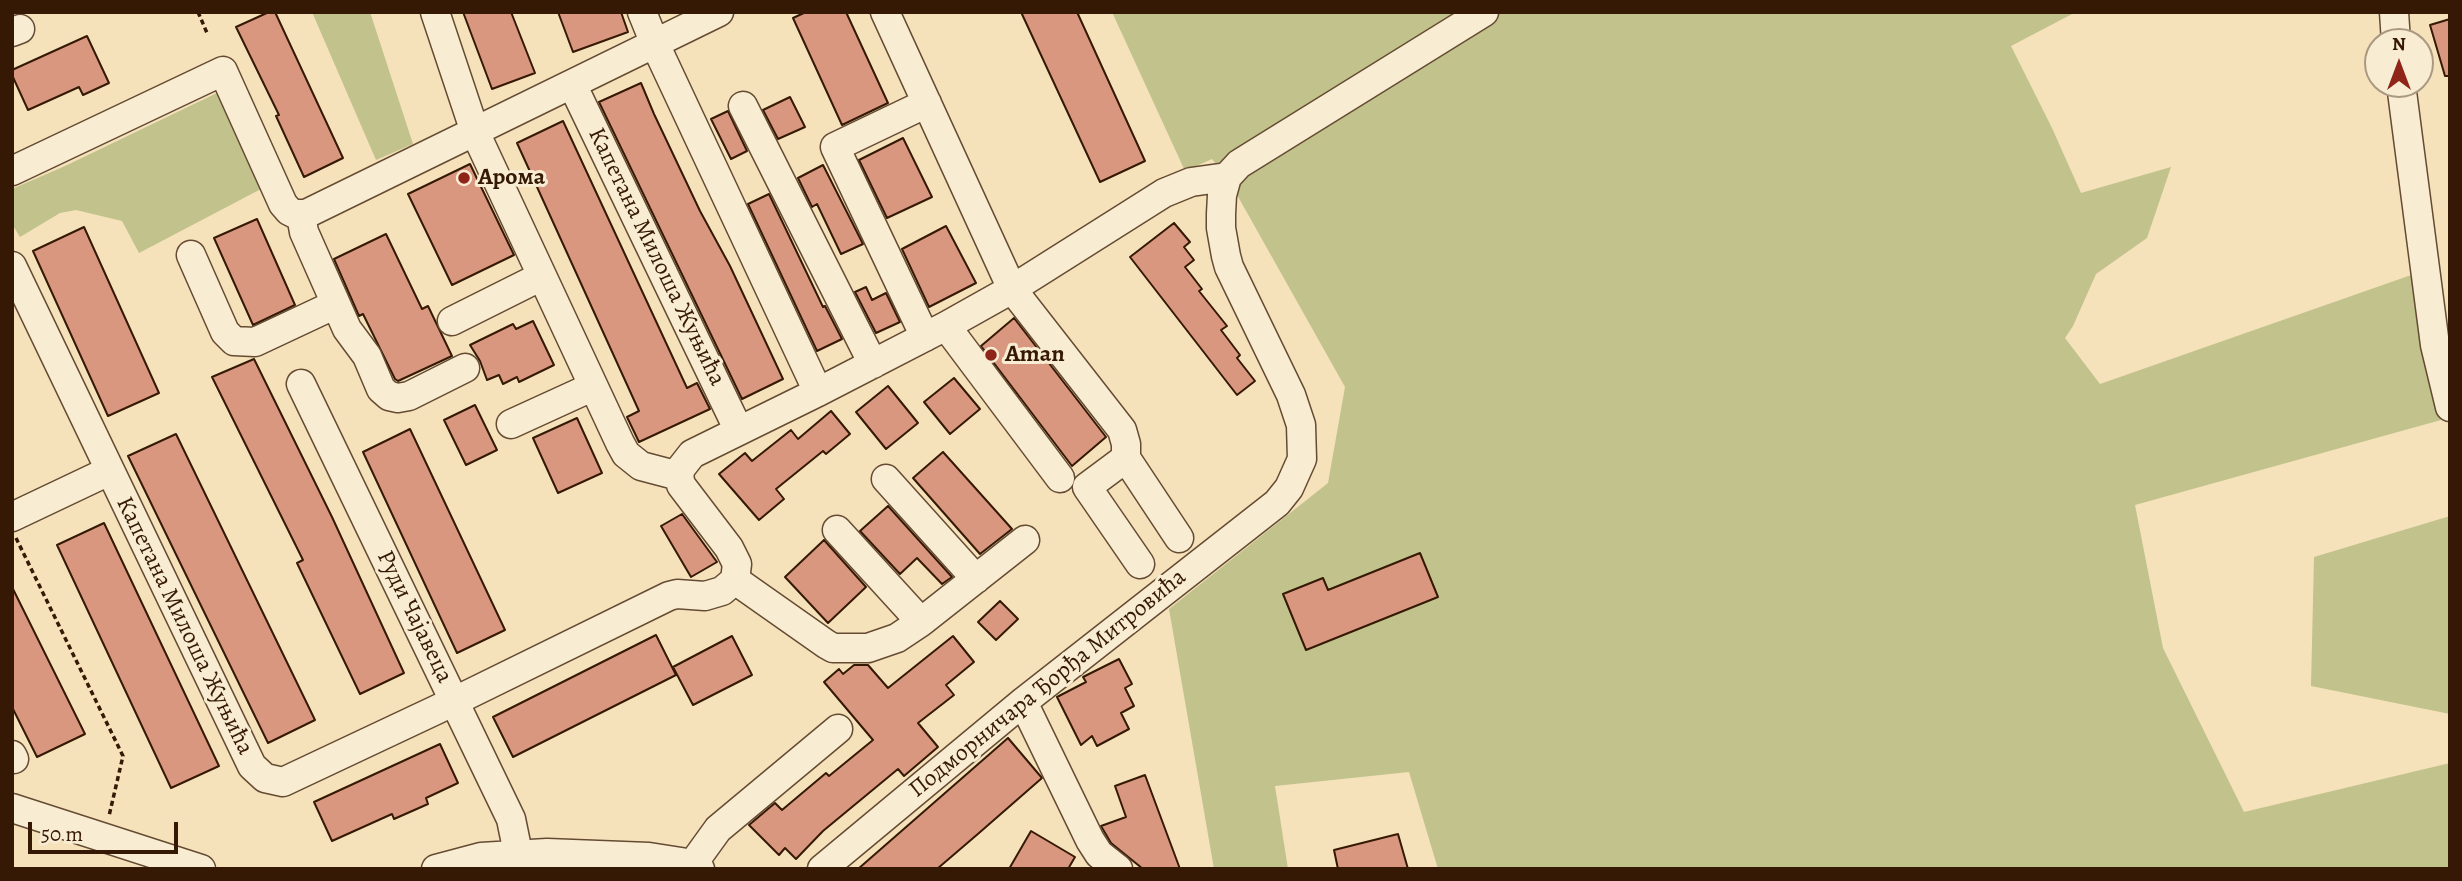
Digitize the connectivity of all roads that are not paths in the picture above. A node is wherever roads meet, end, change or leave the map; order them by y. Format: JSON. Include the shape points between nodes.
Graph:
{"nodes":[{"id":1,"x":435,"y":12,"type":"edge"},
{"id":2,"x":642,"y":12,"type":"edge"},
{"id":3,"x":719,"y":12,"type":"edge"},
{"id":4,"x":885,"y":12,"type":"edge"},
{"id":5,"x":1485,"y":12,"type":"edge"},
{"id":6,"x":655,"y":44,"type":"junction"},
{"id":7,"x":572,"y":84,"type":"junction"},
{"id":8,"x":2404,"y":98,"type":"edge"},
{"id":9,"x":927,"y":103,"type":"junction"},
{"id":10,"x":743,"y":106,"type":"dead end"},
{"id":11,"x":475,"y":132,"type":"junction"},
{"id":12,"x":12,"y":171,"type":"edge"},
{"id":13,"x":1227,"y":177,"type":"junction"},
{"id":14,"x":301,"y":215,"type":"junction"},
{"id":15,"x":191,"y":256,"type":"dead end"},
{"id":16,"x":12,"y":266,"type":"edge"},
{"id":17,"x":542,"y":276,"type":"junction"},
{"id":18,"x":1012,"y":289,"type":"junction"},
{"id":19,"x":336,"y":304,"type":"junction"},
{"id":20,"x":452,"y":321,"type":"dead end"},
{"id":21,"x":936,"y":331,"type":"junction"},
{"id":22,"x":873,"y":364,"type":"junction"},
{"id":23,"x":466,"y":368,"type":"dead end"},
{"id":24,"x":300,"y":384,"type":"dead end"},
{"id":25,"x":592,"y":387,"type":"junction"},
{"id":26,"x":818,"y":392,"type":"junction"},
{"id":27,"x":2450,"y":407,"type":"edge"},
{"id":28,"x":511,"y":424,"type":"dead end"},
{"id":29,"x":739,"y":431,"type":"junction"},
{"id":30,"x":1126,"y":458,"type":"junction"},
{"id":31,"x":109,"y":471,"type":"junction"},
{"id":32,"x":679,"y":476,"type":"junction"},
{"id":33,"x":1060,"y":478,"type":"dead end"},
{"id":34,"x":886,"y":479,"type":"dead end"},
{"id":35,"x":12,"y":517,"type":"edge"},
{"id":36,"x":837,"y":530,"type":"dead end"},
{"id":37,"x":1179,"y":538,"type":"dead end"},
{"id":38,"x":1025,"y":540,"type":"dead end"},
{"id":39,"x":1140,"y":564,"type":"dead end"},
{"id":40,"x":976,"y":579,"type":"junction"},
{"id":41,"x":735,"y":580,"type":"junction"},
{"id":42,"x":921,"y":622,"type":"junction"},
{"id":43,"x":456,"y":701,"type":"junction"},
{"id":44,"x":1023,"y":702,"type":"junction"},
{"id":45,"x":838,"y":729,"type":"dead end"},
{"id":46,"x":12,"y":808,"type":"edge"},
{"id":47,"x":518,"y":853,"type":"junction"},
{"id":48,"x":696,"y":867,"type":"edge"},
{"id":49,"x":201,"y":869,"type":"edge"},
{"id":50,"x":436,"y":869,"type":"edge"},
{"id":51,"x":822,"y":869,"type":"edge"},
{"id":52,"x":1118,"y":869,"type":"edge"}],
"edges":[{"from":1,"to":11,"type":"street"},
{"from":2,"to":6,"type":"street"},
{"from":3,"to":6,"type":"street"},
{"from":4,"to":9,"type":"street"},
{"from":5,"to":13,"type":"street","via":[[1239,164]]},
{"from":6,"to":7,"type":"street"},
{"from":6,"to":26,"type":"street"},
{"from":7,"to":11,"type":"street"},
{"from":7,"to":29,"type":"street","name":"Капетана Милоша Жуњића"},
{"from":8,"to":27,"type":"street","via":[[2435,345]]},
{"from":9,"to":18,"type":"street"},
{"from":9,"to":21,"type":"street","via":[[835,147]]},
{"from":10,"to":22,"type":"street"},
{"from":11,"to":14,"type":"street"},
{"from":11,"to":17,"type":"street"},
{"from":12,"to":14,"type":"street","via":[[223,71],[283,204]]},
{"from":13,"to":18,"type":"street","via":[[1191,182],[1164,193]]},
{"from":13,"to":44,"type":"street","name":"Подморничара Ђорђа Митровића","via":[[1221,221],[1229,268],[1291,395],[1301,425],[1302,459],[1277,503]]},
{"from":14,"to":19,"type":"street"},
{"from":15,"to":19,"type":"street","via":[[225,332],[240,343],[255,342]]},
{"from":16,"to":31,"type":"street","name":"Капетана Милоша Жуњића"},
{"from":17,"to":20,"type":"street"},
{"from":17,"to":25,"type":"street"},
{"from":18,"to":21,"type":"street"},
{"from":18,"to":30,"type":"street","via":[[1122,430]]},
{"from":19,"to":23,"type":"street","via":[[389,396],[409,396]]},
{"from":21,"to":22,"type":"street"},
{"from":21,"to":33,"type":"street"},
{"from":22,"to":26,"type":"street"},
{"from":24,"to":43,"type":"street","name":"Руди Чајавеца"},
{"from":25,"to":28,"type":"street"},
{"from":25,"to":32,"type":"street","via":[[626,454],[651,470]]},
{"from":26,"to":29,"type":"street"},
{"from":29,"to":32,"type":"street","via":[[692,454]]},
{"from":30,"to":37,"type":"street"},
{"from":30,"to":39,"type":"street","via":[[1087,487]]},
{"from":31,"to":35,"type":"street"},
{"from":31,"to":43,"type":"street","name":"Капетана Милоша Жуњића","via":[[252,766],[265,778],[283,782]]},
{"from":32,"to":41,"type":"street","via":[[735,559]]},
{"from":34,"to":40,"type":"street"},
{"from":36,"to":42,"type":"street"},
{"from":38,"to":40,"type":"street"},
{"from":40,"to":42,"type":"street"},
{"from":41,"to":42,"type":"street","via":[[833,648],[879,645]]},
{"from":41,"to":43,"type":"street","name":"Капетана Милоша Жуњића","via":[[712,594],[669,596]]},
{"from":43,"to":47,"type":"street","name":"Руди Чајавеца","via":[[511,819]]},
{"from":44,"to":51,"type":"street","name":"Подморничара Ђорђа Митровића"},
{"from":44,"to":52,"type":"street","via":[[1090,840]]},
{"from":45,"to":48,"type":"street","via":[[718,829]]},
{"from":46,"to":49,"type":"street"},
{"from":47,"to":48,"type":"street","via":[[649,857]]},
{"from":47,"to":50,"type":"street"}]}
